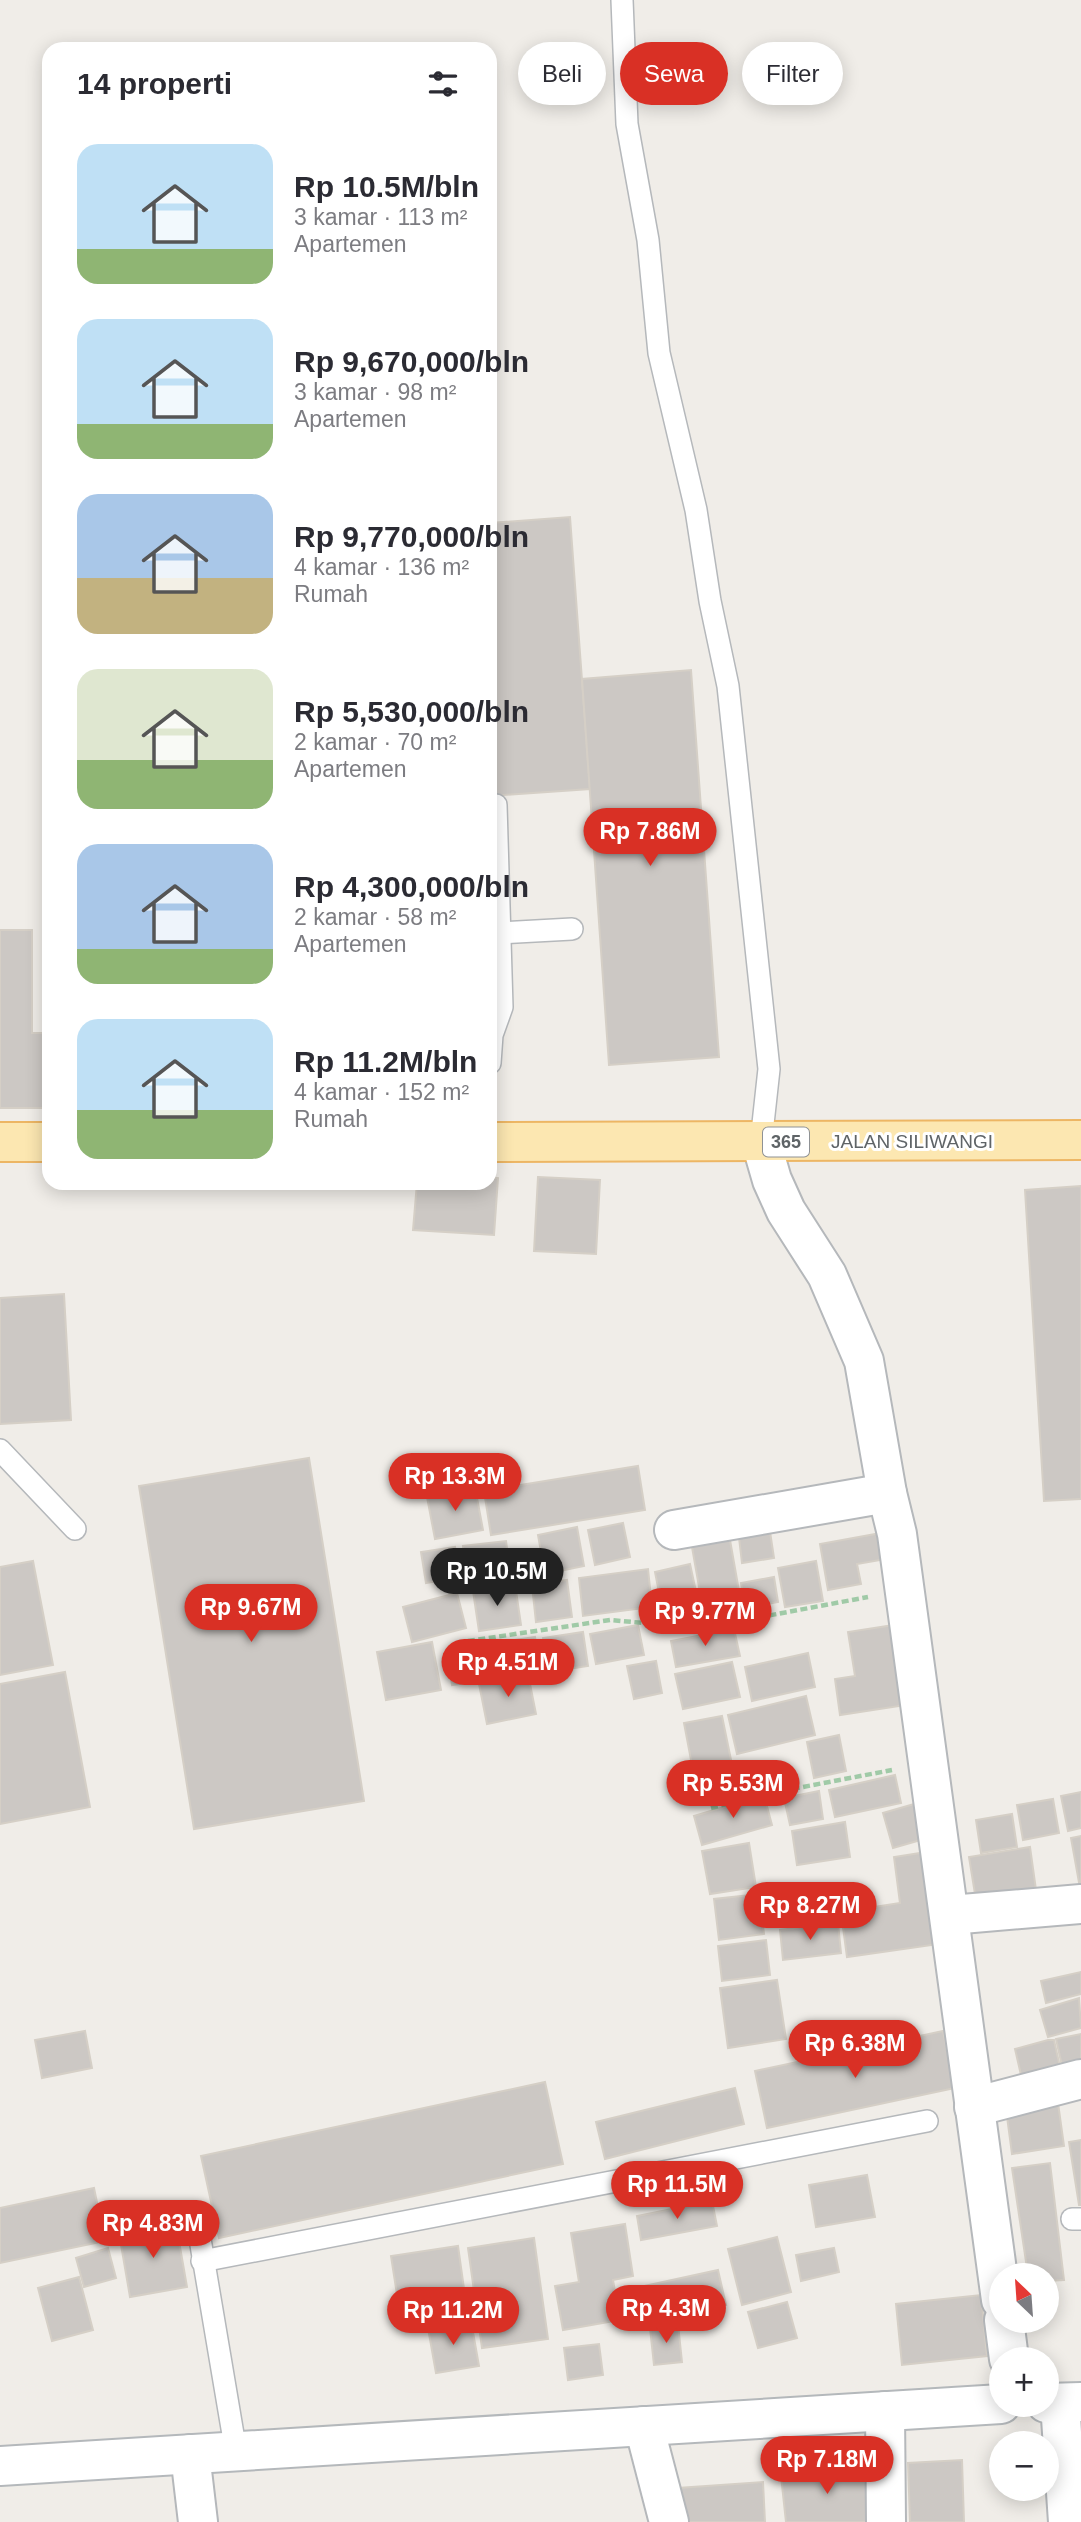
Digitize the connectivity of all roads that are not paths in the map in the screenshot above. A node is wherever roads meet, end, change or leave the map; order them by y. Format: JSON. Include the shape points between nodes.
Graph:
{"nodes":[{"id":1,"x":622,"y":0,"type":"edge"},
{"id":2,"x":497,"y":848,"type":"edge"},
{"id":3,"x":572,"y":929,"type":"dead end"},
{"id":4,"x":499,"y":933,"type":"junction"},
{"id":5,"x":497,"y":1021,"type":"edge"},
{"id":6,"x":1081,"y":1140,"type":"edge"},
{"id":7,"x":0,"y":1142,"type":"edge"},
{"id":8,"x":42,"y":1142,"type":"edge"},
{"id":9,"x":497,"y":1142,"type":"edge"},
{"id":10,"x":761,"y":1142,"type":"junction"},
{"id":11,"x":0,"y":1450,"type":"edge"},
{"id":12,"x":887,"y":1493,"type":"junction"},
{"id":13,"x":75,"y":1530,"type":"dead end"},
{"id":14,"x":674,"y":1530,"type":"dead end"},
{"id":15,"x":1081,"y":1903,"type":"edge"},
{"id":16,"x":950,"y":1915,"type":"junction"},
{"id":17,"x":1081,"y":2079,"type":"edge"},
{"id":18,"x":974,"y":2107,"type":"junction"},
{"id":19,"x":927,"y":2121,"type":"dead end"},
{"id":20,"x":200,"y":2239,"type":"dead end"},
{"id":21,"x":202,"y":2261,"type":"junction"},
{"id":22,"x":996,"y":2263,"type":"edge"},
{"id":23,"x":1059,"y":2402,"type":"edge"},
{"id":24,"x":989,"y":2405,"type":"edge"},
{"id":25,"x":885,"y":2411,"type":"junction"},
{"id":26,"x":644,"y":2426,"type":"junction"},
{"id":27,"x":236,"y":2452,"type":"junction"},
{"id":28,"x":190,"y":2454,"type":"junction"},
{"id":29,"x":0,"y":2466,"type":"edge"},
{"id":30,"x":198,"y":2522,"type":"edge"},
{"id":31,"x":669,"y":2522,"type":"edge"},
{"id":32,"x":886,"y":2522,"type":"edge"},
{"id":33,"x":1068,"y":2522,"type":"edge"}],
"edges":[{"from":1,"to":10,"type":"lane","via":[[627,124],[648,240],[659,353],[696,510],[728,686],[769,1069]]},
{"from":2,"to":4,"type":"lane"},
{"from":3,"to":4,"type":"lane"},
{"from":4,"to":5,"type":"lane","via":[[502,1007]]},
{"from":6,"to":10,"type":"main road","name":"JALAN SILIWANGI","number":"365"},
{"from":7,"to":8,"type":"main road"},
{"from":9,"to":10,"type":"main road","name":"JALAN SILIWANGI","number":"365"},
{"from":10,"to":12,"type":"street","via":[[786,1211],[827,1275],[864,1361]]},
{"from":11,"to":13,"type":"lane"},
{"from":12,"to":14,"type":"street"},
{"from":12,"to":16,"type":"street","via":[[897,1534]]},
{"from":15,"to":16,"type":"street"},
{"from":16,"to":18,"type":"street"},
{"from":17,"to":18,"type":"street"},
{"from":18,"to":22,"type":"street"},
{"from":19,"to":21,"type":"lane"},
{"from":20,"to":21,"type":"lane"},
{"from":21,"to":27,"type":"lane"},
{"from":23,"to":33,"type":"street"},
{"from":24,"to":25,"type":"street"},
{"from":25,"to":26,"type":"street"},
{"from":25,"to":32,"type":"street"},
{"from":26,"to":27,"type":"street"},
{"from":26,"to":31,"type":"street"},
{"from":27,"to":28,"type":"street"},
{"from":28,"to":29,"type":"street"},
{"from":28,"to":30,"type":"street"}]}
